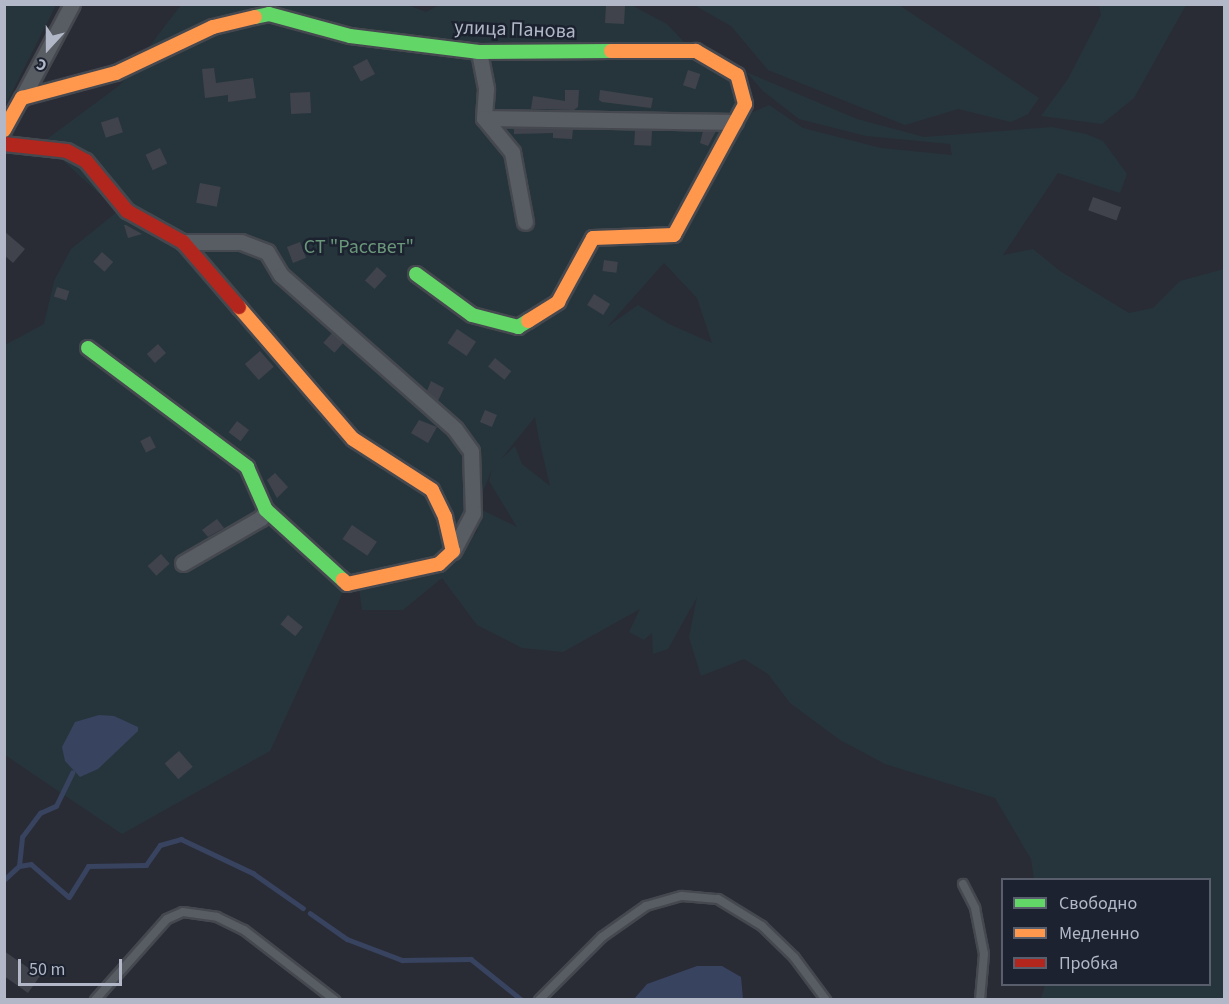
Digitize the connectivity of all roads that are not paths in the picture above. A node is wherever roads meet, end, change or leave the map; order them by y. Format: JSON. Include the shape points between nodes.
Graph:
{"nodes":[{"id":1,"x":72,"y":4,"type":"edge"},
{"id":2,"x":478,"y":52,"type":"junction"},
{"id":3,"x":22,"y":98,"type":"junction"},
{"id":4,"x":484,"y":118,"type":"junction"},
{"id":5,"x":735,"y":122,"type":"junction"},
{"id":6,"x":4,"y":129,"type":"edge"},
{"id":7,"x":4,"y":144,"type":"edge"},
{"id":8,"x":525,"y":222,"type":"dead end"},
{"id":9,"x":183,"y":242,"type":"junction"},
{"id":10,"x":416,"y":274,"type":"dead end"},
{"id":11,"x":88,"y":348,"type":"dead end"},
{"id":12,"x":266,"y":510,"type":"junction"},
{"id":13,"x":453,"y":551,"type":"junction"},
{"id":14,"x":183,"y":563,"type":"dead end"},
{"id":15,"x":963,"y":884,"type":"dead end"},
{"id":16,"x":327,"y":993,"type":"junction"},
{"id":17,"x":981,"y":998,"type":"edge"},
{"id":18,"x":95,"y":999,"type":"edge"},
{"id":19,"x":335,"y":999,"type":"edge"},
{"id":20,"x":341,"y":999,"type":"edge"},
{"id":21,"x":539,"y":999,"type":"edge"},
{"id":22,"x":826,"y":999,"type":"edge"}],
"edges":[{"from":1,"to":3,"type":"street"},
{"from":2,"to":3,"type":"street","name":"улица Панова","via":[[350,36],[268,14],[213,27],[116,73]]},
{"from":2,"to":4,"type":"street","via":[[486,89]]},
{"from":2,"to":5,"type":"street","name":"улица Панова","via":[[696,51],[737,75],[745,104]]},
{"from":3,"to":6,"type":"street"},
{"from":4,"to":5,"type":"street"},
{"from":4,"to":8,"type":"street","via":[[512,152]]},
{"from":5,"to":10,"type":"street","via":[[674,235],[593,238],[558,302],[518,327],[472,315]]},
{"from":7,"to":9,"type":"street","via":[[67,152],[86,161],[127,211]]},
{"from":9,"to":13,"type":"street","via":[[353,439],[432,490]]},
{"from":9,"to":13,"type":"street","via":[[241,242],[267,252],[281,274],[455,429],[471,451],[473,513]]},
{"from":11,"to":12,"type":"street","via":[[248,467]]},
{"from":12,"to":13,"type":"street","via":[[347,584],[439,564]]},
{"from":12,"to":14,"type":"street","via":[[261,518]]},
{"from":15,"to":17,"type":"lane","via":[[975,908],[984,954]]},
{"from":16,"to":18,"type":"lane","via":[[244,930],[217,917],[183,912],[167,919]]},
{"from":16,"to":19,"type":"lane"},
{"from":16,"to":20,"type":"lane"},
{"from":21,"to":22,"type":"lane","via":[[602,937],[646,906],[682,896],[718,899],[762,926],[794,957]]}]}
